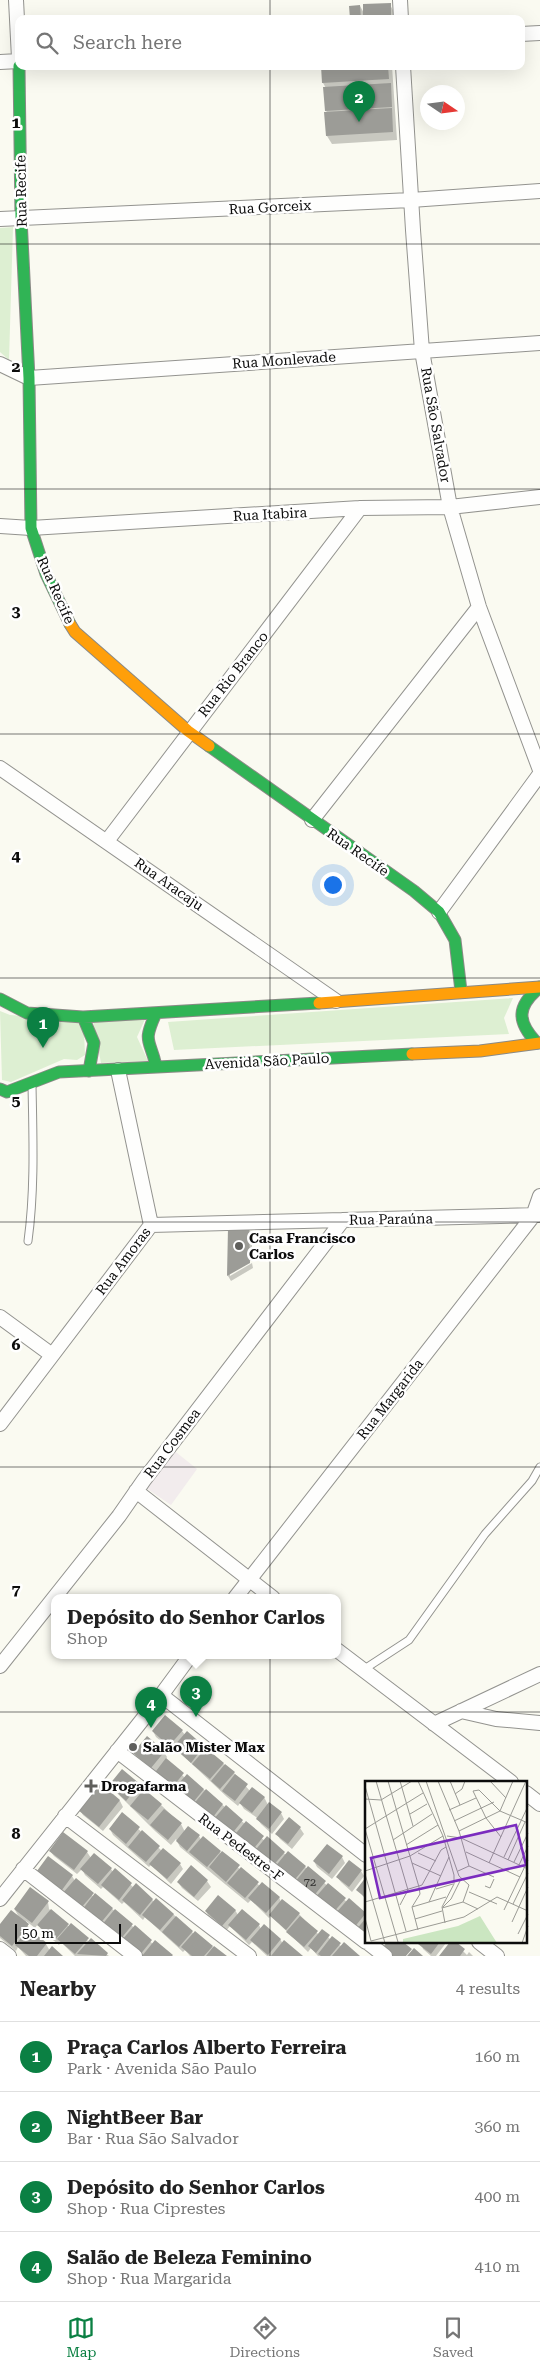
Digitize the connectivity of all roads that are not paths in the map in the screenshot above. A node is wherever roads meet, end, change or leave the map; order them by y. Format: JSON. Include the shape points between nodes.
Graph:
{"nodes":[{"id":1,"x":16,"y":0,"type":"edge"},
{"id":2,"x":400,"y":0,"type":"edge"},
{"id":3,"x":17,"y":15,"type":"edge"},
{"id":4,"x":401,"y":15,"type":"edge"},
{"id":5,"x":540,"y":33,"type":"edge"},
{"id":6,"x":525,"y":34,"type":"edge"},
{"id":7,"x":15,"y":60,"type":"edge"},
{"id":8,"x":0,"y":62,"type":"edge"},
{"id":9,"x":19,"y":70,"type":"edge"},
{"id":10,"x":403,"y":70,"type":"edge"},
{"id":11,"x":540,"y":191,"type":"edge"},
{"id":12,"x":411,"y":200,"type":"junction"},
{"id":13,"x":21,"y":218,"type":"junction"},
{"id":14,"x":0,"y":219,"type":"edge"},
{"id":15,"x":540,"y":343,"type":"edge"},
{"id":16,"x":422,"y":351,"type":"junction"},
{"id":17,"x":0,"y":364,"type":"edge"},
{"id":18,"x":29,"y":378,"type":"junction"},
{"id":19,"x":540,"y":497,"type":"edge"},
{"id":20,"x":450,"y":507,"type":"junction"},
{"id":21,"x":360,"y":508,"type":"junction"},
{"id":22,"x":0,"y":526,"type":"edge"},
{"id":23,"x":31,"y":528,"type":"junction"},
{"id":24,"x":479,"y":608,"type":"junction"},
{"id":25,"x":188,"y":731,"type":"junction"},
{"id":26,"x":0,"y":768,"type":"edge"},
{"id":27,"x":540,"y":770,"type":"edge"},
{"id":28,"x":540,"y":774,"type":"edge"},
{"id":29,"x":312,"y":820,"type":"junction"},
{"id":30,"x":107,"y":840,"type":"junction"},
{"id":31,"x":439,"y":912,"type":"junction"},
{"id":32,"x":540,"y":987,"type":"edge"},
{"id":33,"x":461,"y":991,"type":"junction"},
{"id":34,"x":0,"y":999,"type":"edge"},
{"id":35,"x":336,"y":1001,"type":"junction"},
{"id":36,"x":156,"y":1013,"type":"junction"},
{"id":37,"x":83,"y":1017,"type":"junction"},
{"id":38,"x":538,"y":1043,"type":"edge"},
{"id":39,"x":156,"y":1066,"type":"junction"},
{"id":40,"x":118,"y":1070,"type":"junction"},
{"id":41,"x":89,"y":1071,"type":"junction"},
{"id":42,"x":32,"y":1082,"type":"junction"},
{"id":43,"x":2,"y":1093,"type":"edge"},
{"id":44,"x":540,"y":1196,"type":"edge"},
{"id":45,"x":536,"y":1216,"type":"edge"},
{"id":46,"x":343,"y":1220,"type":"junction"},
{"id":47,"x":151,"y":1225,"type":"junction"},
{"id":48,"x":28,"y":1241,"type":"dead end"},
{"id":49,"x":0,"y":1317,"type":"edge"},
{"id":50,"x":52,"y":1355,"type":"junction"},
{"id":51,"x":0,"y":1424,"type":"edge"},
{"id":52,"x":540,"y":1466,"type":"edge"},
{"id":53,"x":136,"y":1491,"type":"junction"},
{"id":54,"x":249,"y":1579,"type":"junction"},
{"id":55,"x":57,"y":1594,"type":"edge"},
{"id":56,"x":237,"y":1594,"type":"edge"},
{"id":57,"x":268,"y":1594,"type":"edge"},
{"id":58,"x":51,"y":1602,"type":"edge"},
{"id":59,"x":341,"y":1653,"type":"edge"},
{"id":60,"x":188,"y":1659,"type":"edge"},
{"id":61,"x":0,"y":1666,"type":"edge"},
{"id":62,"x":362,"y":1670,"type":"junction"},
{"id":63,"x":540,"y":1674,"type":"edge"},
{"id":64,"x":161,"y":1695,"type":"junction"},
{"id":65,"x":461,"y":1711,"type":"junction"},
{"id":66,"x":540,"y":1723,"type":"edge"},
{"id":67,"x":434,"y":1724,"type":"junction"},
{"id":68,"x":117,"y":1751,"type":"junction"},
{"id":69,"x":510,"y":1781,"type":"edge"},
{"id":70,"x":528,"y":1795,"type":"edge"},
{"id":71,"x":540,"y":1804,"type":"edge"},
{"id":72,"x":65,"y":1816,"type":"junction"},
{"id":73,"x":365,"y":1854,"type":"edge"},
{"id":74,"x":23,"y":1869,"type":"junction"},
{"id":75,"x":0,"y":1899,"type":"edge"},
{"id":76,"x":365,"y":1940,"type":"edge"},
{"id":77,"x":370,"y":1944,"type":"edge"},
{"id":78,"x":482,"y":1944,"type":"edge"},
{"id":79,"x":0,"y":1949,"type":"edge"},
{"id":80,"x":10,"y":1956,"type":"edge"},
{"id":81,"x":135,"y":1956,"type":"edge"},
{"id":82,"x":249,"y":1956,"type":"edge"},
{"id":83,"x":385,"y":1956,"type":"edge"},
{"id":84,"x":497,"y":1956,"type":"edge"}],
"edges":[{"from":1,"to":3,"type":"street"},
{"from":2,"to":4,"type":"street"},
{"from":5,"to":6,"type":"street"},
{"from":7,"to":8,"type":"street"},
{"from":9,"to":13,"type":"street","name":"Rua Recife"},
{"from":10,"to":12,"type":"street","name":"Rua São Salvador"},
{"from":11,"to":12,"type":"street","name":"Rua Gorceix"},
{"from":12,"to":13,"type":"street","name":"Rua Gorceix"},
{"from":12,"to":16,"type":"street","name":"Rua São Salvador"},
{"from":13,"to":14,"type":"street","name":"Rua Gorceix"},
{"from":13,"to":18,"type":"street","name":"Rua Recife"},
{"from":15,"to":16,"type":"street","name":"Rua Monlevade"},
{"from":16,"to":18,"type":"street","name":"Rua Monlevade"},
{"from":16,"to":20,"type":"street","name":"Rua São Salvador"},
{"from":17,"to":18,"type":"street"},
{"from":18,"to":23,"type":"street","name":"Rua Recife"},
{"from":19,"to":20,"type":"street","name":"Rua Itabira"},
{"from":20,"to":21,"type":"street","name":"Rua Itabira"},
{"from":20,"to":24,"type":"street","name":"Rua São Salvador"},
{"from":21,"to":23,"type":"street","name":"Rua Itabira"},
{"from":21,"to":25,"type":"street","name":"Rua Rio Branco"},
{"from":22,"to":23,"type":"street","name":"Rua Itabira"},
{"from":23,"to":25,"type":"street","name":"Rua Recife","via":[[46,574],[75,632]]},
{"from":24,"to":27,"type":"street","name":"Rua São Salvador"},
{"from":24,"to":29,"type":"street"},
{"from":25,"to":29,"type":"street","name":"Rua Recife"},
{"from":25,"to":30,"type":"street","name":"Rua Rio Branco"},
{"from":26,"to":30,"type":"street","name":"Rua Aracaju"},
{"from":28,"to":31,"type":"street"},
{"from":29,"to":31,"type":"street","name":"Rua Recife"},
{"from":30,"to":35,"type":"street","name":"Rua Aracaju"},
{"from":31,"to":33,"type":"street","name":"Rua Recife","via":[[455,940]]},
{"from":32,"to":33,"type":"street"},
{"from":32,"to":38,"type":"street","via":[[528,995],[522,1007],[521,1021],[526,1034]]},
{"from":33,"to":35,"type":"street"},
{"from":34,"to":37,"type":"street","via":[[27,1014]]},
{"from":35,"to":36,"type":"street"},
{"from":36,"to":37,"type":"street"},
{"from":36,"to":39,"type":"street","via":[[149,1027],[147,1043]]},
{"from":37,"to":41,"type":"street","via":[[95,1048]]},
{"from":38,"to":39,"type":"street","name":"Avenida São Paulo","via":[[480,1051]]},
{"from":39,"to":40,"type":"street","name":"Avenida São Paulo"},
{"from":40,"to":41,"type":"street","name":"Avenida São Paulo"},
{"from":40,"to":47,"type":"street","name":"Rua Amoras"},
{"from":41,"to":42,"type":"street","name":"Avenida São Paulo","via":[[59,1072]]},
{"from":42,"to":43,"type":"street","name":"Avenida São Paulo"},
{"from":42,"to":48,"type":"lane","via":[[34,1158]]},
{"from":44,"to":45,"type":"street","name":"Rua Margarida"},
{"from":45,"to":46,"type":"street","name":"Rua Paraúna"},
{"from":45,"to":54,"type":"street","name":"Rua Margarida"},
{"from":46,"to":47,"type":"street","name":"Rua Paraúna"},
{"from":46,"to":53,"type":"street","name":"Rua Cosmea"},
{"from":47,"to":50,"type":"street","name":"Rua Amoras"},
{"from":49,"to":50,"type":"street"},
{"from":50,"to":51,"type":"street","name":"Rua Amoras"},
{"from":52,"to":62,"type":"lane","via":[[532,1481],[485,1534],[409,1640]]},
{"from":53,"to":54,"type":"street"},
{"from":53,"to":55,"type":"street","name":"Rua Cosmea"},
{"from":54,"to":56,"type":"street","name":"Rua Margarida"},
{"from":54,"to":57,"type":"street"},
{"from":58,"to":61,"type":"street","name":"Rua Cosmea"},
{"from":59,"to":62,"type":"street"},
{"from":60,"to":64,"type":"street"},
{"from":62,"to":67,"type":"street"},
{"from":63,"to":65,"type":"street"},
{"from":64,"to":68,"type":"street"},
{"from":64,"to":73,"type":"street"},
{"from":65,"to":66,"type":"street","via":[[496,1719]]},
{"from":65,"to":67,"type":"street"},
{"from":67,"to":69,"type":"street"},
{"from":68,"to":72,"type":"street"},
{"from":68,"to":76,"type":"street","name":"Rua Pedestre-F"},
{"from":70,"to":71,"type":"street"},
{"from":72,"to":74,"type":"street"},
{"from":72,"to":82,"type":"street"},
{"from":74,"to":75,"type":"street"},
{"from":74,"to":81,"type":"street"},
{"from":77,"to":83,"type":"street","name":"Rua Pedestre-F"},
{"from":78,"to":84,"type":"street"},
{"from":79,"to":80,"type":"street"}]}
